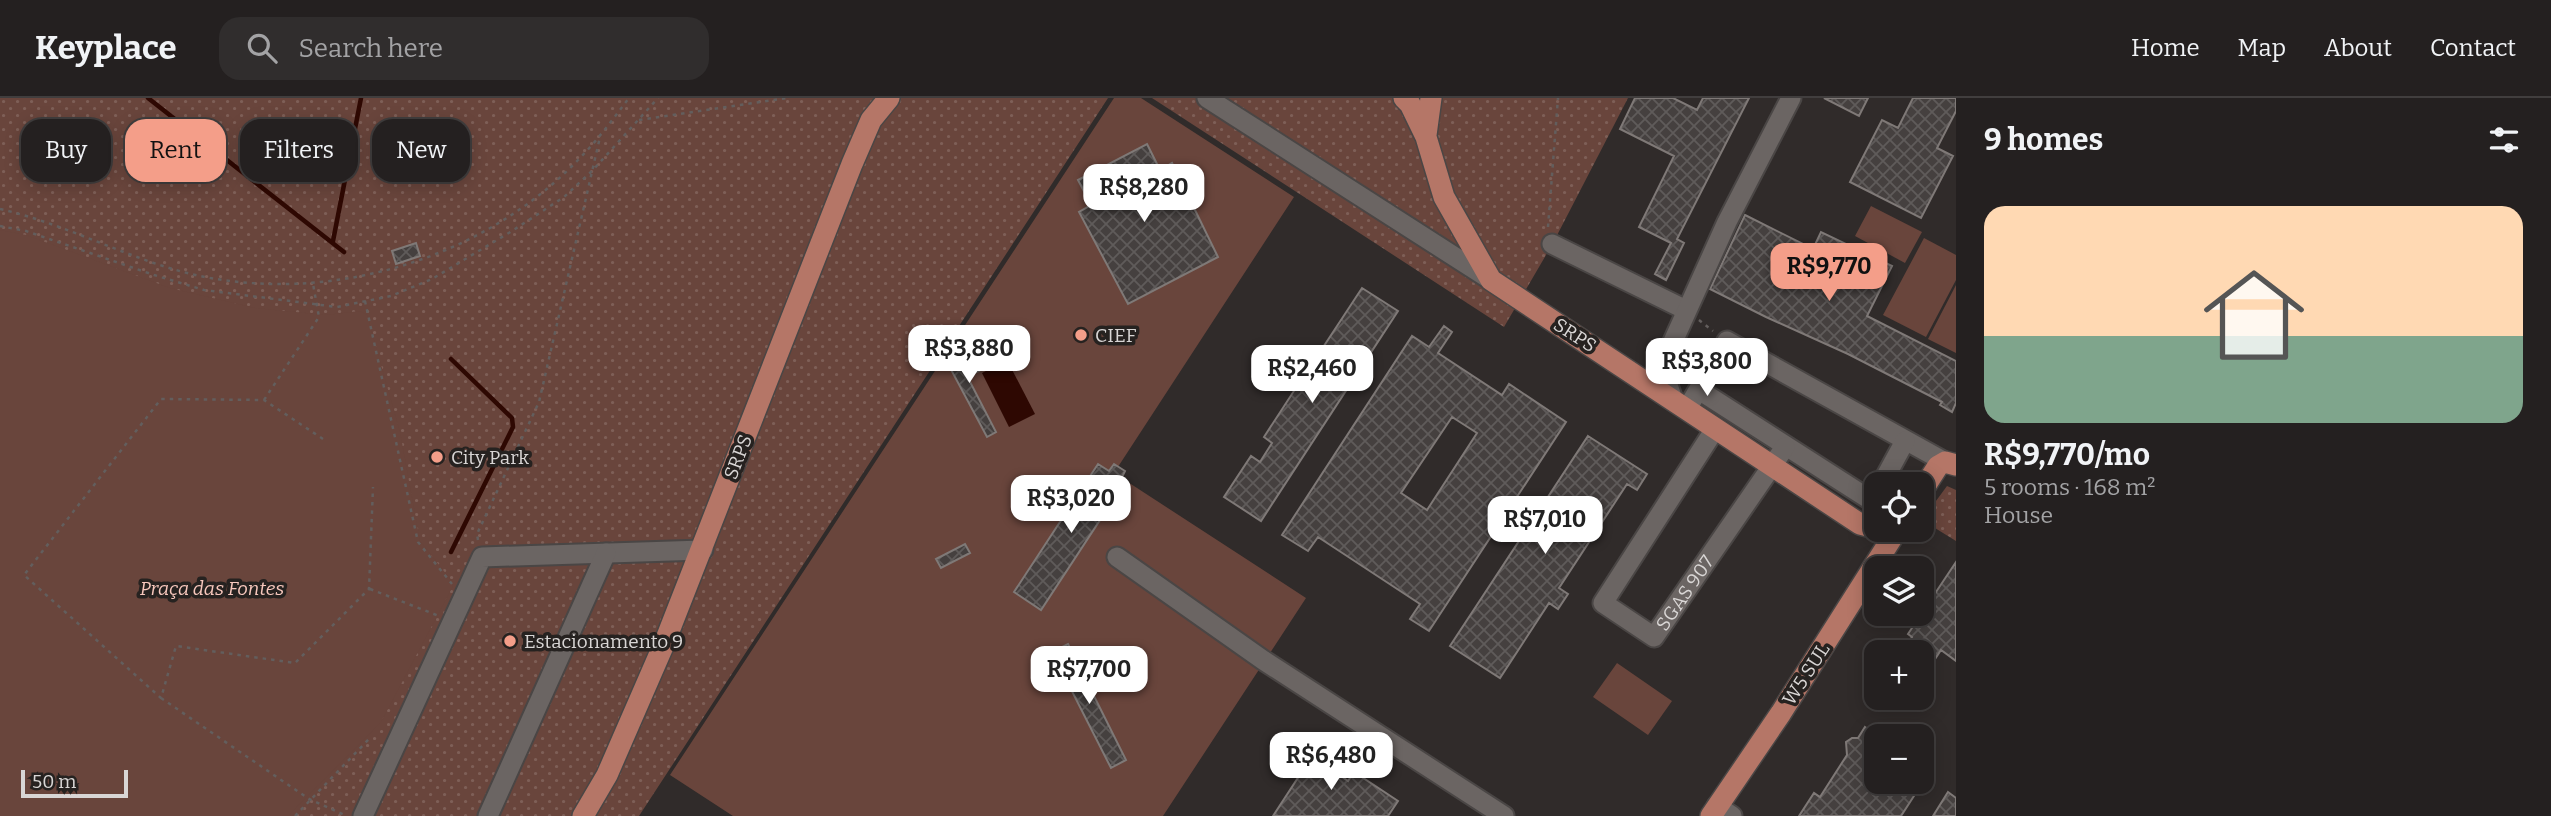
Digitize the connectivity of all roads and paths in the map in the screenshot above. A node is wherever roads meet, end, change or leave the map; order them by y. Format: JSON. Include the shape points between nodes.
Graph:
{"nodes":[{"id":1,"x":629,"y":98,"type":"edge"},
{"id":2,"x":658,"y":98,"type":"edge"},
{"id":3,"x":787,"y":98,"type":"edge"},
{"id":4,"x":889,"y":98,"type":"edge"},
{"id":5,"x":1207,"y":98,"type":"edge"},
{"id":6,"x":1404,"y":98,"type":"edge"},
{"id":7,"x":1431,"y":98,"type":"edge"},
{"id":8,"x":1558,"y":98,"type":"edge"},
{"id":9,"x":1791,"y":98,"type":"edge"},
{"id":10,"x":639,"y":120,"type":"junction"},
{"id":11,"x":601,"y":134,"type":"junction"},
{"id":12,"x":1426,"y":137,"type":"junction"},
{"id":13,"x":593,"y":170,"type":"junction"},
{"id":14,"x":0,"y":209,"type":"edge"},
{"id":15,"x":0,"y":226,"type":"edge"},
{"id":16,"x":1552,"y":244,"type":"joint"},
{"id":17,"x":1491,"y":280,"type":"junction"},
{"id":18,"x":313,"y":284,"type":"junction"},
{"id":19,"x":365,"y":301,"type":"junction"},
{"id":20,"x":317,"y":305,"type":"junction"},
{"id":21,"x":1686,"y":310,"type":"junction"},
{"id":22,"x":1727,"y":341,"type":"junction"},
{"id":23,"x":1699,"y":390,"type":"junction"},
{"id":24,"x":264,"y":400,"type":"junction"},
{"id":25,"x":1680,"y":405,"type":"junction"},
{"id":26,"x":1715,"y":429,"type":"junction"},
{"id":27,"x":323,"y":439,"type":"dead end"},
{"id":28,"x":1905,"y":440,"type":"junction"},
{"id":29,"x":1785,"y":447,"type":"junction"},
{"id":30,"x":1951,"y":463,"type":"edge"},
{"id":31,"x":1772,"y":466,"type":"junction"},
{"id":32,"x":1888,"y":472,"type":"edge"},
{"id":33,"x":1934,"y":472,"type":"edge"},
{"id":34,"x":373,"y":486,"type":"dead end"},
{"id":35,"x":1864,"y":496,"type":"edge"},
{"id":36,"x":1864,"y":518,"type":"edge"},
{"id":37,"x":1882,"y":542,"type":"edge"},
{"id":38,"x":1882,"y":542,"type":"edge"},
{"id":39,"x":703,"y":550,"type":"junction"},
{"id":40,"x":606,"y":553,"type":"junction"},
{"id":41,"x":1882,"y":554,"type":"junction"},
{"id":42,"x":482,"y":557,"type":"junction"},
{"id":43,"x":1117,"y":557,"type":"dead end"},
{"id":44,"x":369,"y":589,"type":"junction"},
{"id":45,"x":463,"y":598,"type":"junction"},
{"id":46,"x":452,"y":621,"type":"junction"},
{"id":47,"x":161,"y":698,"type":"junction"},
{"id":48,"x":369,"y":739,"type":"dead end"},
{"id":49,"x":309,"y":799,"type":"junction"},
{"id":50,"x":1720,"y":813,"type":"edge"},
{"id":51,"x":295,"y":816,"type":"edge"},
{"id":52,"x":347,"y":816,"type":"edge"},
{"id":53,"x":363,"y":816,"type":"edge"},
{"id":54,"x":488,"y":816,"type":"edge"},
{"id":55,"x":583,"y":816,"type":"edge"},
{"id":56,"x":1504,"y":816,"type":"edge"}],
"edges":[{"from":1,"to":11,"type":"path"},
{"from":2,"to":10,"type":"path"},
{"from":3,"to":10,"type":"path"},
{"from":4,"to":39,"type":"main road","name":"SRPS","via":[[871,120],[852,164]]},
{"from":5,"to":17,"type":"lane"},
{"from":6,"to":12,"type":"main road","name":"SRPS"},
{"from":7,"to":12,"type":"main road","name":"SRPS"},
{"from":8,"to":16,"type":"path","via":[[1548,228]]},
{"from":9,"to":21,"type":"lane"},
{"from":10,"to":13,"type":"path"},
{"from":11,"to":13,"type":"path"},
{"from":11,"to":18,"type":"path","via":[[553,183],[472,238],[395,268]]},
{"from":12,"to":17,"type":"main road","name":"SRPS","via":[[1444,197]]},
{"from":13,"to":19,"type":"path","via":[[564,197],[432,279]]},
{"from":13,"to":42,"type":"path","via":[[539,402],[477,534]]},
{"from":14,"to":18,"type":"path","via":[[192,274],[243,282]]},
{"from":15,"to":20,"type":"path","via":[[205,290]]},
{"from":16,"to":21,"type":"lane"},
{"from":17,"to":25,"type":"main road","name":"SRPS"},
{"from":18,"to":20,"type":"path"},
{"from":19,"to":20,"type":"path","via":[[337,307]]},
{"from":19,"to":45,"type":"path","via":[[418,542]]},
{"from":20,"to":24,"type":"path","via":[[319,317]]},
{"from":21,"to":22,"type":"path"},
{"from":21,"to":25,"type":"lane","via":[[1665,376]]},
{"from":22,"to":23,"type":"lane"},
{"from":22,"to":28,"type":"lane"},
{"from":23,"to":25,"type":"lane"},
{"from":23,"to":29,"type":"lane"},
{"from":24,"to":27,"type":"path"},
{"from":24,"to":47,"type":"path","via":[[161,399],[24,575]]},
{"from":25,"to":26,"type":"main road","name":"SRPS"},
{"from":26,"to":31,"type":"main road","name":"SRPS"},
{"from":26,"to":31,"type":"lane","name":"SGAS 907","via":[[1603,603],[1654,637]]},
{"from":28,"to":30,"type":"lane"},
{"from":28,"to":32,"type":"lane"},
{"from":29,"to":31,"type":"lane"},
{"from":29,"to":35,"type":"lane"},
{"from":30,"to":33,"type":"main road","via":[[1938,466]]},
{"from":31,"to":36,"type":"main road","name":"SRPS"},
{"from":34,"to":44,"type":"path"},
{"from":37,"to":41,"type":"main road","name":"W5 SUL"},
{"from":38,"to":41,"type":"main road","name":"SRPS"},
{"from":39,"to":40,"type":"lane"},
{"from":39,"to":55,"type":"main road","name":"SRPS","via":[[607,775]]},
{"from":40,"to":42,"type":"lane"},
{"from":40,"to":54,"type":"lane"},
{"from":41,"to":50,"type":"main road","name":"W5 SUL"},
{"from":42,"to":45,"type":"lane"},
{"from":43,"to":56,"type":"lane"},
{"from":44,"to":46,"type":"path"},
{"from":44,"to":47,"type":"path","via":[[295,663],[176,646]]},
{"from":45,"to":46,"type":"lane"},
{"from":46,"to":53,"type":"lane"},
{"from":47,"to":49,"type":"path"},
{"from":48,"to":49,"type":"path"},
{"from":49,"to":51,"type":"path"},
{"from":49,"to":52,"type":"path"}]}
